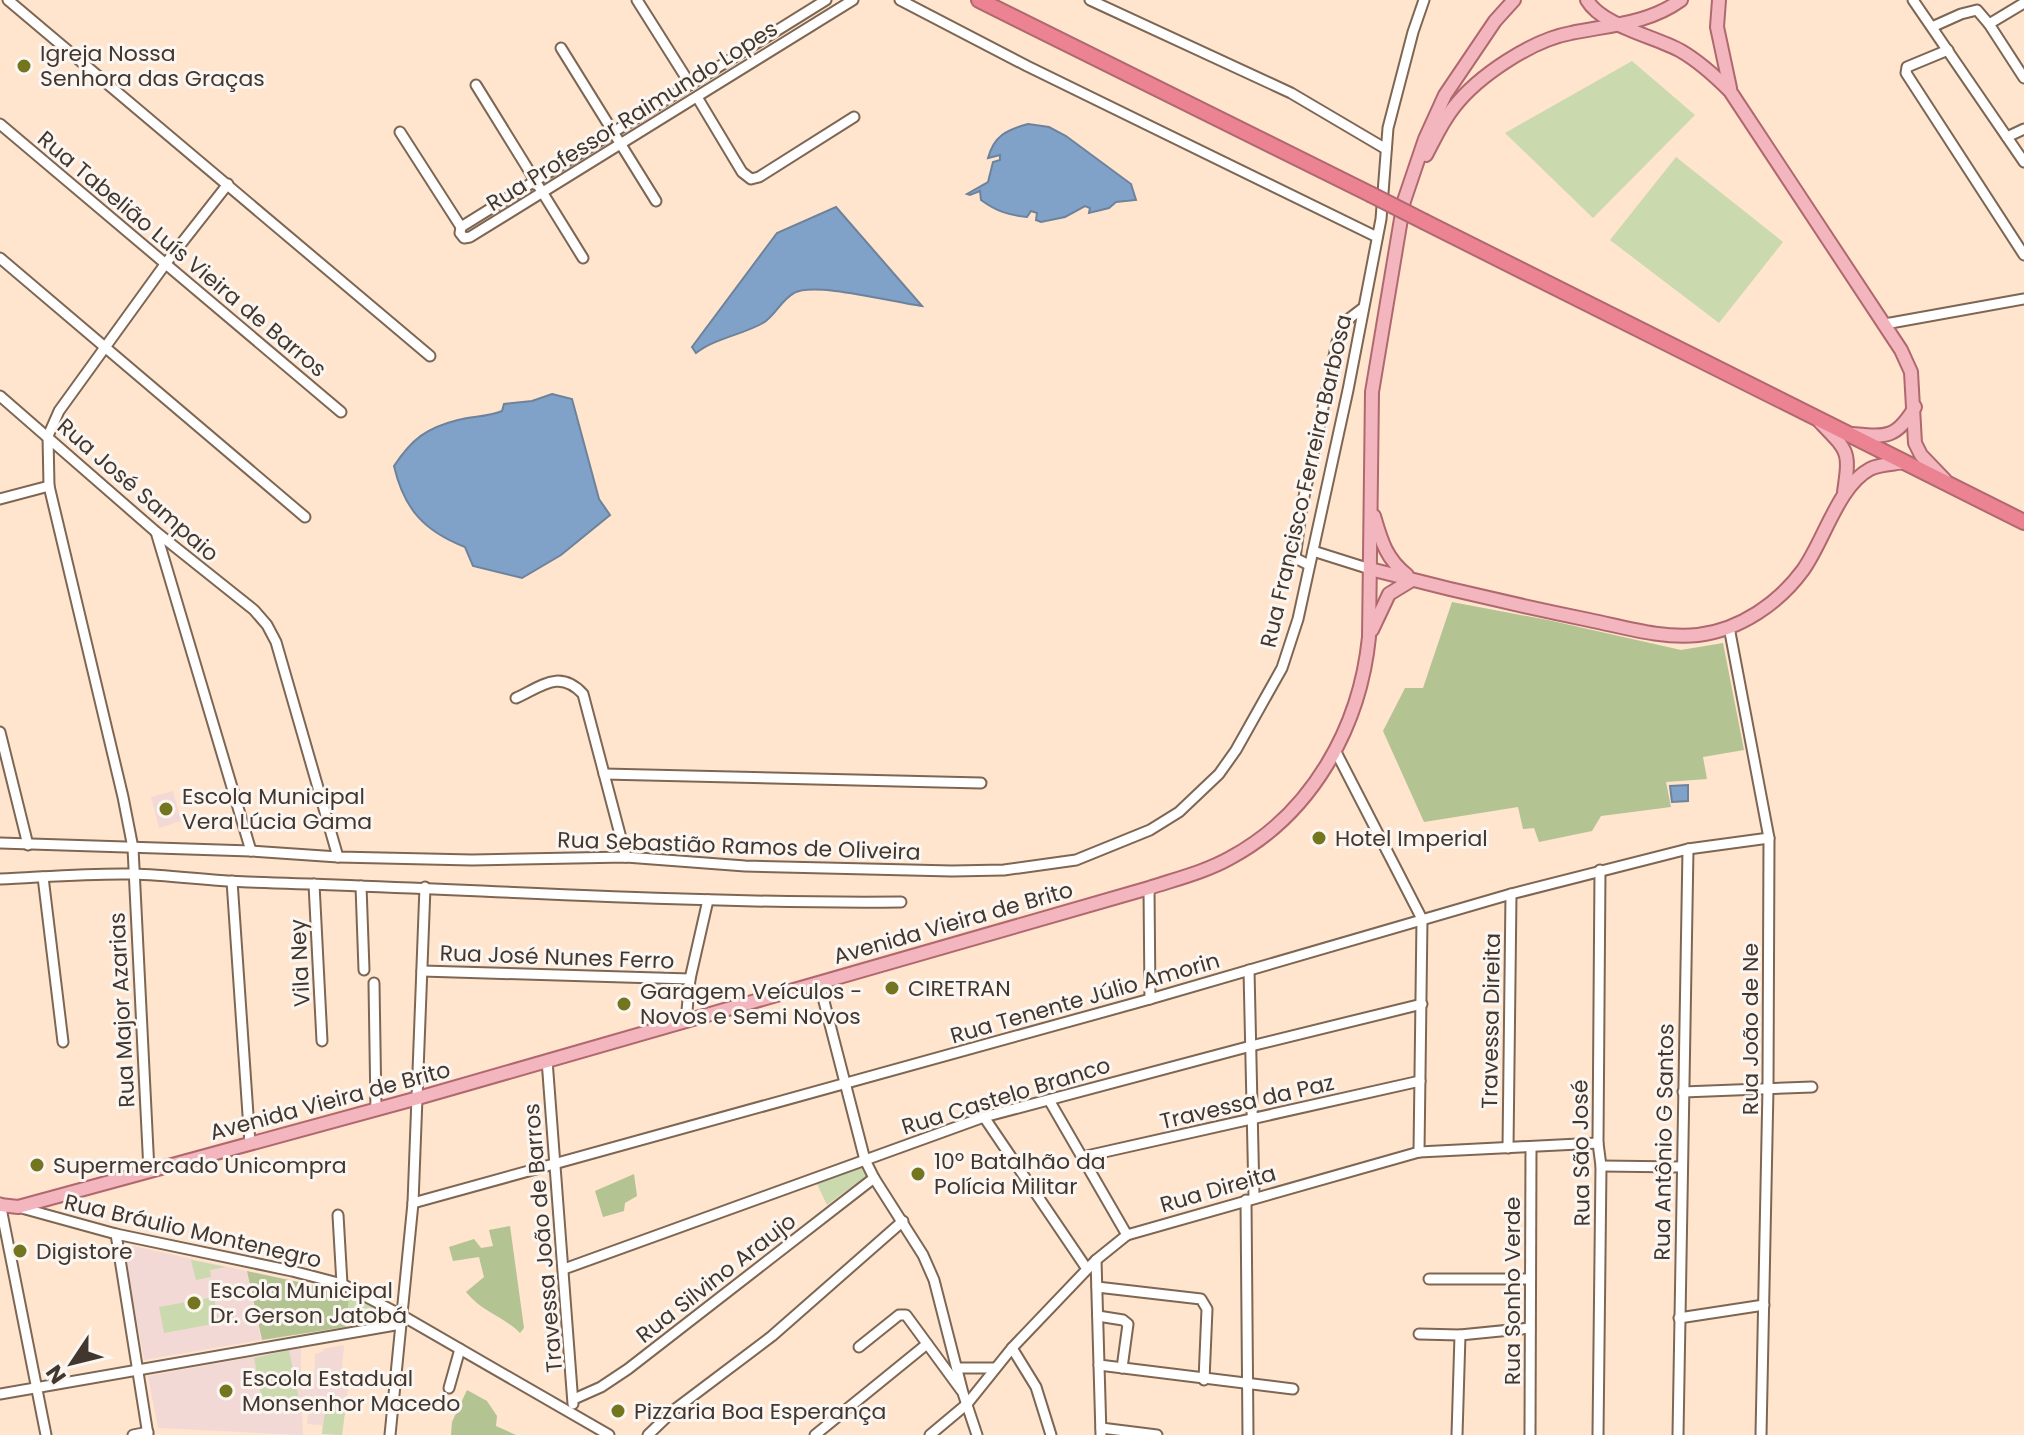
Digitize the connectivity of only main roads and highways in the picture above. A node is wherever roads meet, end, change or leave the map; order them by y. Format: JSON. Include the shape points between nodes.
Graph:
{"nodes":[{"id":1,"x":979,"y":0,"type":"edge"},
{"id":2,"x":1514,"y":0,"type":"edge"},
{"id":3,"x":1587,"y":0,"type":"edge"},
{"id":4,"x":1681,"y":0,"type":"edge"},
{"id":5,"x":1719,"y":0,"type":"edge"},
{"id":6,"x":1621,"y":25,"type":"junction"},
{"id":7,"x":1730,"y":91,"type":"junction"},
{"id":8,"x":1404,"y":201,"type":"junction"},
{"id":9,"x":1915,"y":407,"type":"junction"},
{"id":10,"x":1815,"y":417,"type":"junction"},
{"id":11,"x":1848,"y":433,"type":"junction"},
{"id":12,"x":1905,"y":462,"type":"junction"},
{"id":13,"x":1950,"y":485,"type":"junction"},
{"id":14,"x":1844,"y":496,"type":"junction"},
{"id":15,"x":1370,"y":502,"type":"junction"},
{"id":16,"x":2024,"y":522,"type":"edge"},
{"id":17,"x":1370,"y":569,"type":"junction"},
{"id":18,"x":1412,"y":580,"type":"junction"},
{"id":19,"x":1369,"y":637,"type":"junction"},
{"id":20,"x":0,"y":1203,"type":"edge"}],
"edges":[{"from":1,"to":10,"type":"highway","bridge":true},
{"from":2,"to":8,"type":"main road","via":[[1445,95]]},
{"from":3,"to":6,"type":"main road"},
{"from":4,"to":6,"type":"main road"},
{"from":5,"to":7,"type":"main road","via":[[1717,27]]},
{"from":6,"to":7,"type":"main road","via":[[1681,51]]},
{"from":6,"to":8,"type":"main road","via":[[1544,41],[1473,86],[1441,125]]},
{"from":7,"to":9,"type":"main road","via":[[1901,350],[1911,372]]},
{"from":8,"to":15,"type":"main road","name":"Avenida Vieira de Brito","via":[[1372,392]]},
{"from":9,"to":11,"type":"main road","via":[[1891,435]]},
{"from":9,"to":13,"type":"main road","via":[[1915,443]]},
{"from":10,"to":11,"type":"highway"},
{"from":10,"to":14,"type":"main road","via":[[1846,450]]},
{"from":11,"to":12,"type":"highway"},
{"from":12,"to":13,"type":"highway"},
{"from":12,"to":14,"type":"main road","via":[[1871,468]]},
{"from":13,"to":16,"type":"highway"},
{"from":14,"to":18,"type":"main road","via":[[1804,569],[1782,596],[1753,616],[1699,635],[1654,633]]},
{"from":15,"to":17,"type":"main road","name":"Avenida Vieira de Brito"},
{"from":15,"to":18,"type":"main road","via":[[1385,552]]},
{"from":17,"to":18,"type":"main road"},
{"from":17,"to":19,"type":"main road","name":"Avenida Vieira de Brito"},
{"from":18,"to":19,"type":"main road","via":[[1389,594]]},
{"from":19,"to":20,"type":"main road","name":"Avenida Vieira de Brito","via":[[1354,712],[1336,752],[1283,820],[1215,866],[418,1098],[18,1207]]}]}
